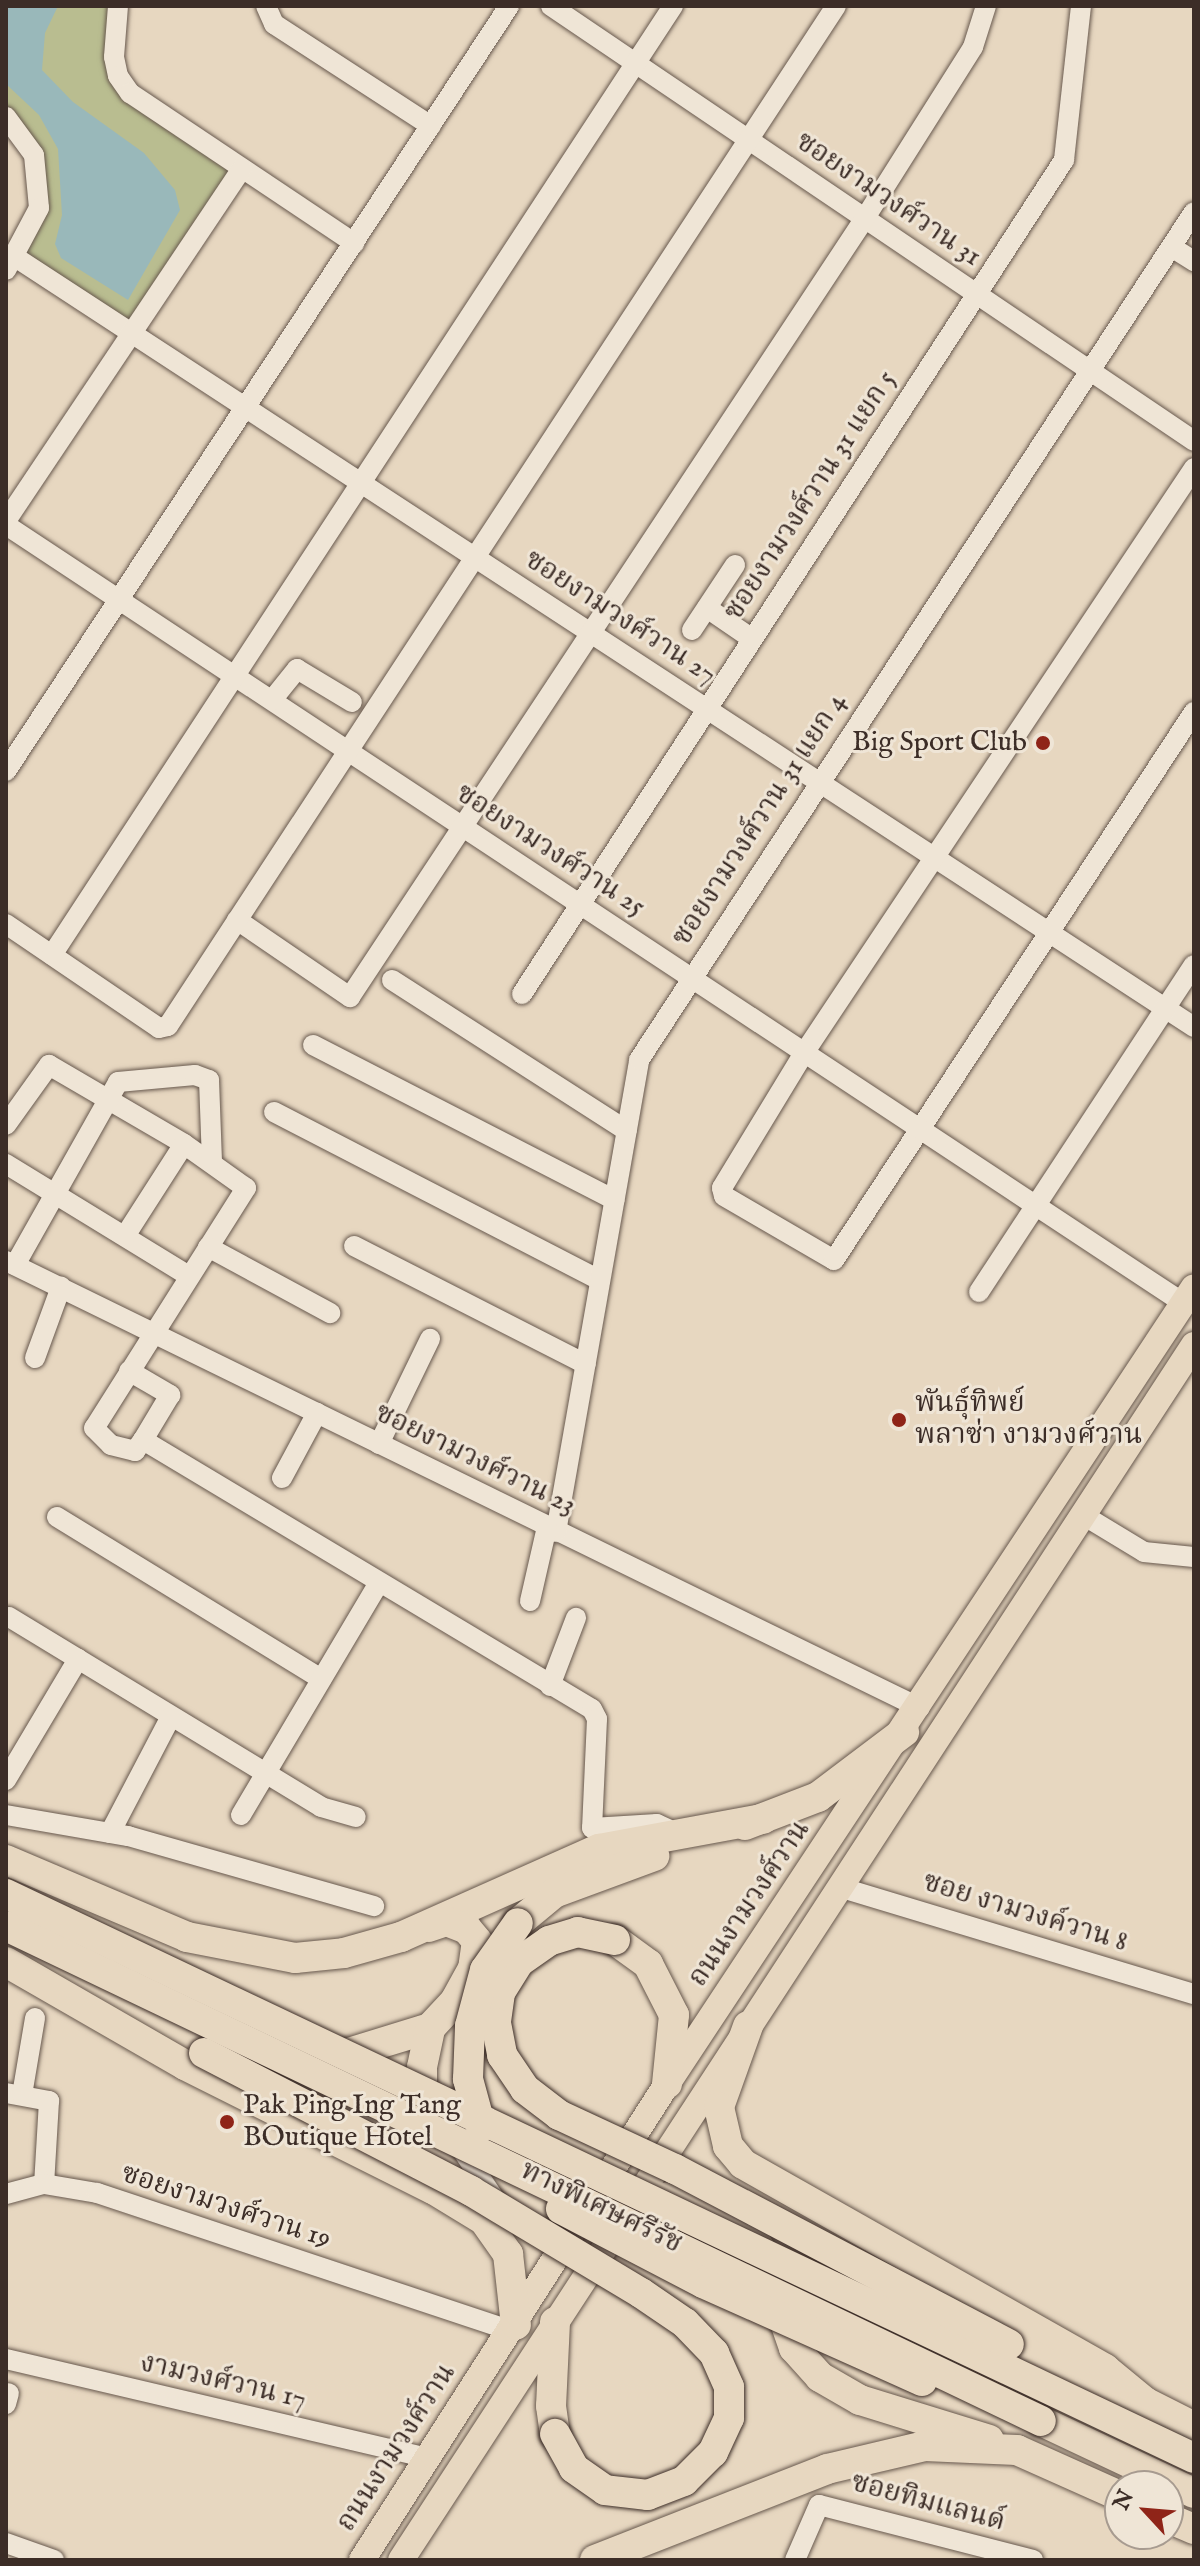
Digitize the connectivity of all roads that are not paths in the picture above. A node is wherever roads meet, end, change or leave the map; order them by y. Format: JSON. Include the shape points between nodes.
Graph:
{"nodes":[{"id":1,"x":118,"y":6,"type":"edge"},
{"id":2,"x":266,"y":6,"type":"edge"},
{"id":3,"x":509,"y":6,"type":"edge"},
{"id":4,"x":551,"y":6,"type":"edge"},
{"id":5,"x":673,"y":6,"type":"edge"},
{"id":6,"x":836,"y":6,"type":"edge"},
{"id":7,"x":986,"y":6,"type":"edge"},
{"id":8,"x":1081,"y":6,"type":"edge"},
{"id":9,"x":635,"y":63,"type":"junction"},
{"id":10,"x":6,"y":117,"type":"edge"},
{"id":11,"x":431,"y":126,"type":"junction"},
{"id":12,"x":751,"y":141,"type":"junction"},
{"id":13,"x":242,"y":169,"type":"junction"},
{"id":14,"x":1194,"y":212,"type":"edge"},
{"id":15,"x":865,"y":218,"type":"junction"},
{"id":16,"x":354,"y":243,"type":"junction"},
{"id":17,"x":1173,"y":248,"type":"junction"},
{"id":18,"x":1194,"y":261,"type":"edge"},
{"id":19,"x":10,"y":263,"type":"edge"},
{"id":20,"x":976,"y":294,"type":"junction"},
{"id":21,"x":133,"y":334,"type":"junction"},
{"id":22,"x":1090,"y":371,"type":"junction"},
{"id":23,"x":246,"y":408,"type":"junction"},
{"id":24,"x":1194,"y":441,"type":"edge"},
{"id":25,"x":1193,"y":473,"type":"edge"},
{"id":26,"x":362,"y":484,"type":"junction"},
{"id":27,"x":6,"y":523,"type":"edge"},
{"id":28,"x":475,"y":557,"type":"junction"},
{"id":29,"x":735,"y":565,"type":"dead end"},
{"id":30,"x":119,"y":600,"type":"junction"},
{"id":31,"x":707,"y":608,"type":"junction"},
{"id":32,"x":692,"y":630,"type":"dead end"},
{"id":33,"x":592,"y":634,"type":"junction"},
{"id":34,"x":751,"y":638,"type":"junction"},
{"id":35,"x":234,"y":676,"type":"junction"},
{"id":36,"x":272,"y":700,"type":"junction"},
{"id":37,"x":352,"y":702,"type":"dead end"},
{"id":38,"x":706,"y":708,"type":"junction"},
{"id":39,"x":1194,"y":712,"type":"edge"},
{"id":40,"x":1188,"y":734,"type":"edge"},
{"id":41,"x":346,"y":750,"type":"junction"},
{"id":42,"x":6,"y":771,"type":"edge"},
{"id":43,"x":819,"y":782,"type":"junction"},
{"id":44,"x":461,"y":826,"type":"junction"},
{"id":45,"x":937,"y":859,"type":"junction"},
{"id":46,"x":578,"y":904,"type":"junction"},
{"id":47,"x":237,"y":920,"type":"junction"},
{"id":48,"x":6,"y":924,"type":"edge"},
{"id":49,"x":1052,"y":934,"type":"junction"},
{"id":50,"x":52,"y":955,"type":"junction"},
{"id":51,"x":1194,"y":965,"type":"edge"},
{"id":52,"x":690,"y":977,"type":"junction"},
{"id":53,"x":392,"y":980,"type":"dead end"},
{"id":54,"x":522,"y":994,"type":"dead end"},
{"id":55,"x":1166,"y":1008,"type":"junction"},
{"id":56,"x":1194,"y":1027,"type":"edge"},
{"id":57,"x":313,"y":1045,"type":"dead end"},
{"id":58,"x":804,"y":1053,"type":"junction"},
{"id":59,"x":112,"y":1099,"type":"junction"},
{"id":60,"x":274,"y":1112,"type":"dead end"},
{"id":61,"x":6,"y":1125,"type":"edge"},
{"id":62,"x":920,"y":1129,"type":"junction"},
{"id":63,"x":627,"y":1131,"type":"junction"},
{"id":64,"x":184,"y":1144,"type":"junction"},
{"id":65,"x":212,"y":1161,"type":"junction"},
{"id":66,"x":6,"y":1164,"type":"edge"},
{"id":67,"x":53,"y":1195,"type":"junction"},
{"id":68,"x":614,"y":1200,"type":"junction"},
{"id":69,"x":1035,"y":1206,"type":"junction"},
{"id":70,"x":125,"y":1236,"type":"junction"},
{"id":71,"x":354,"y":1246,"type":"dead end"},
{"id":72,"x":208,"y":1247,"type":"junction"},
{"id":73,"x":10,"y":1263,"type":"edge"},
{"id":74,"x":189,"y":1276,"type":"junction"},
{"id":75,"x":600,"y":1280,"type":"junction"},
{"id":76,"x":61,"y":1287,"type":"junction"},
{"id":77,"x":979,"y":1292,"type":"dead end"},
{"id":78,"x":1188,"y":1295,"type":"edge"},
{"id":79,"x":330,"y":1313,"type":"dead end"},
{"id":80,"x":154,"y":1332,"type":"junction"},
{"id":81,"x":430,"y":1339,"type":"dead end"},
{"id":82,"x":1192,"y":1353,"type":"edge"},
{"id":83,"x":35,"y":1358,"type":"dead end"},
{"id":84,"x":586,"y":1364,"type":"junction"},
{"id":85,"x":129,"y":1371,"type":"junction"},
{"id":86,"x":317,"y":1413,"type":"junction"},
{"id":87,"x":143,"y":1440,"type":"junction"},
{"id":88,"x":379,"y":1444,"type":"junction"},
{"id":89,"x":282,"y":1478,"type":"dead end"},
{"id":90,"x":1083,"y":1515,"type":"junction"},
{"id":91,"x":57,"y":1517,"type":"dead end"},
{"id":92,"x":551,"y":1530,"type":"junction"},
{"id":93,"x":1194,"y":1557,"type":"edge"},
{"id":94,"x":379,"y":1583,"type":"junction"},
{"id":95,"x":530,"y":1601,"type":"dead end"},
{"id":96,"x":9,"y":1617,"type":"dead end"},
{"id":97,"x":576,"y":1618,"type":"dead end"},
{"id":98,"x":78,"y":1659,"type":"junction"},
{"id":99,"x":321,"y":1679,"type":"junction"},
{"id":100,"x":550,"y":1686,"type":"junction"},
{"id":101,"x":170,"y":1718,"type":"junction"},
{"id":102,"x":912,"y":1720,"type":"junction"},
{"id":103,"x":266,"y":1775,"type":"junction"},
{"id":104,"x":6,"y":1780,"type":"edge"},
{"id":105,"x":6,"y":1815,"type":"edge"},
{"id":106,"x":241,"y":1815,"type":"dead end"},
{"id":107,"x":356,"y":1817,"type":"dead end"},
{"id":108,"x":763,"y":1819,"type":"junction"},
{"id":109,"x":110,"y":1833,"type":"junction"},
{"id":110,"x":683,"y":1837,"type":"junction"},
{"id":111,"x":6,"y":1860,"type":"edge"},
{"id":112,"x":839,"y":1887,"type":"junction"},
{"id":113,"x":6,"y":1894,"type":"edge"},
{"id":114,"x":374,"y":1906,"type":"dead end"},
{"id":115,"x":6,"y":1910,"type":"edge"},
{"id":116,"x":6,"y":1926,"type":"edge"},
{"id":117,"x":401,"y":1937,"type":"junction"},
{"id":118,"x":6,"y":1962,"type":"edge"},
{"id":119,"x":106,"y":1962,"type":"junction"},
{"id":120,"x":1194,"y":1994,"type":"edge"},
{"id":121,"x":76,"y":2001,"type":"junction"},
{"id":122,"x":35,"y":2018,"type":"dead end"},
{"id":123,"x":128,"y":2025,"type":"junction"},
{"id":124,"x":748,"y":2026,"type":"junction"},
{"id":125,"x":430,"y":2028,"type":"junction"},
{"id":126,"x":321,"y":2062,"type":"junction"},
{"id":127,"x":667,"y":2084,"type":"junction"},
{"id":128,"x":14,"y":2094,"type":"edge"},
{"id":129,"x":422,"y":2112,"type":"junction"},
{"id":130,"x":44,"y":2184,"type":"junction"},
{"id":131,"x":6,"y":2194,"type":"edge"},
{"id":132,"x":635,"y":2199,"type":"junction"},
{"id":133,"x":555,"y":2264,"type":"junction"},
{"id":134,"x":555,"y":2322,"type":"junction"},
{"id":135,"x":514,"y":2328,"type":"junction"},
{"id":136,"x":6,"y":2359,"type":"edge"},
{"id":137,"x":1145,"y":2402,"type":"junction"},
{"id":138,"x":1041,"y":2421,"type":"junction"},
{"id":139,"x":1194,"y":2427,"type":"edge"},
{"id":140,"x":1017,"y":2450,"type":"junction"},
{"id":141,"x":428,"y":2458,"type":"junction"},
{"id":142,"x":1194,"y":2458,"type":"edge"},
{"id":143,"x":1104,"y":2489,"type":"edge"},
{"id":144,"x":1194,"y":2493,"type":"edge"},
{"id":145,"x":6,"y":2543,"type":"edge"},
{"id":146,"x":54,"y":2560,"type":"edge"},
{"id":147,"x":362,"y":2560,"type":"edge"},
{"id":148,"x":401,"y":2560,"type":"edge"},
{"id":149,"x":595,"y":2560,"type":"edge"},
{"id":150,"x":795,"y":2560,"type":"edge"},
{"id":151,"x":1033,"y":2560,"type":"edge"}],
"edges":[{"from":1,"to":13,"type":"street","via":[[114,57],[118,76],[130,93]]},
{"from":2,"to":11,"type":"street","via":[[274,24]]},
{"from":3,"to":11,"type":"street"},
{"from":4,"to":9,"type":"street","name":"ซอยงามวงศ์วาน 31"},
{"from":5,"to":9,"type":"street"},
{"from":6,"to":12,"type":"street"},
{"from":7,"to":15,"type":"street","via":[[973,47]]},
{"from":8,"to":20,"type":"street","name":"ซอยงามวงศ์วาน 31 แยก 5","via":[[1064,160]]},
{"from":9,"to":12,"type":"street","name":"ซอยงามวงศ์วาน 31"},
{"from":9,"to":26,"type":"street"},
{"from":10,"to":19,"type":"street","name":"ซอยงามวงศ์วาน 27","via":[[34,155],[39,208]]},
{"from":11,"to":16,"type":"street"},
{"from":12,"to":15,"type":"street","name":"ซอยงามวงศ์วาน 31"},
{"from":12,"to":28,"type":"street"},
{"from":13,"to":16,"type":"street"},
{"from":13,"to":21,"type":"street"},
{"from":14,"to":17,"type":"street","name":"ซอยงามวงศ์วาน 31 แยก 4"},
{"from":15,"to":20,"type":"street","name":"ซอยงามวงศ์วาน 31"},
{"from":15,"to":33,"type":"street"},
{"from":16,"to":23,"type":"street"},
{"from":17,"to":18,"type":"street"},
{"from":17,"to":22,"type":"street","name":"ซอยงามวงศ์วาน 31 แยก 4"},
{"from":19,"to":21,"type":"street","name":"ซอยงามวงศ์วาน 27"},
{"from":20,"to":22,"type":"street","name":"ซอยงามวงศ์วาน 31"},
{"from":20,"to":34,"type":"street","name":"ซอยงามวงศ์วาน 31 แยก 5"},
{"from":21,"to":23,"type":"street","name":"ซอยงามวงศ์วาน 27"},
{"from":21,"to":27,"type":"street"},
{"from":22,"to":24,"type":"street","name":"ซอยงามวงศ์วาน 31"},
{"from":22,"to":43,"type":"street","name":"ซอยงามวงศ์วาน 31 แยก 4"},
{"from":23,"to":26,"type":"street","name":"ซอยงามวงศ์วาน 27"},
{"from":23,"to":30,"type":"street"},
{"from":25,"to":45,"type":"street"},
{"from":26,"to":28,"type":"street","name":"ซอยงามวงศ์วาน 27"},
{"from":26,"to":35,"type":"street"},
{"from":27,"to":30,"type":"street","name":"ซอยงามวงศ์วาน 25"},
{"from":28,"to":33,"type":"street","name":"ซอยงามวงศ์วาน 27"},
{"from":28,"to":41,"type":"street"},
{"from":29,"to":31,"type":"street"},
{"from":30,"to":35,"type":"street","name":"ซอยงามวงศ์วาน 25"},
{"from":30,"to":42,"type":"street"},
{"from":31,"to":32,"type":"street"},
{"from":31,"to":34,"type":"street"},
{"from":33,"to":38,"type":"street","name":"ซอยงามวงศ์วาน 27"},
{"from":33,"to":44,"type":"street"},
{"from":34,"to":38,"type":"street","name":"ซอยงามวงศ์วาน 31 แยก 5"},
{"from":35,"to":36,"type":"street","name":"ซอยงามวงศ์วาน 25"},
{"from":35,"to":50,"type":"street"},
{"from":36,"to":37,"type":"street","via":[[297,669]]},
{"from":36,"to":41,"type":"street","name":"ซอยงามวงศ์วาน 25"},
{"from":38,"to":43,"type":"street","name":"ซอยงามวงศ์วาน 27"},
{"from":38,"to":46,"type":"street","name":"ซอยงามวงศ์วาน 31 แยก 5"},
{"from":39,"to":40,"type":"street"},
{"from":40,"to":49,"type":"street"},
{"from":41,"to":44,"type":"street","name":"ซอยงามวงศ์วาน 25"},
{"from":41,"to":47,"type":"street"},
{"from":43,"to":45,"type":"street","name":"ซอยงามวงศ์วาน 27"},
{"from":43,"to":52,"type":"street","name":"ซอยงามวงศ์วาน 31 แยก 4"},
{"from":44,"to":46,"type":"street","name":"ซอยงามวงศ์วาน 25"},
{"from":44,"to":47,"type":"street","via":[[350,997]]},
{"from":45,"to":49,"type":"street","name":"ซอยงามวงศ์วาน 27"},
{"from":45,"to":58,"type":"street"},
{"from":46,"to":52,"type":"street","name":"ซอยงามวงศ์วาน 25"},
{"from":46,"to":54,"type":"street","name":"ซอยงามวงศ์วาน 31 แยก 5"},
{"from":47,"to":50,"type":"street","via":[[163,1030]]},
{"from":48,"to":50,"type":"street"},
{"from":49,"to":55,"type":"street","name":"ซอยงามวงศ์วาน 27"},
{"from":49,"to":62,"type":"street"},
{"from":51,"to":55,"type":"street"},
{"from":52,"to":58,"type":"street","name":"ซอยงามวงศ์วาน 25"},
{"from":52,"to":63,"type":"street","name":"ซอยงามวงศ์วาน 31 แยก 4","via":[[639,1060]]},
{"from":53,"to":63,"type":"street"},
{"from":55,"to":56,"type":"street","name":"ซอยงามวงศ์วาน 27"},
{"from":55,"to":69,"type":"street"},
{"from":57,"to":68,"type":"street"},
{"from":58,"to":62,"type":"street","name":"ซอยงามวงศ์วาน 25"},
{"from":58,"to":62,"type":"street","via":[[722,1188],[724,1196],[834,1260]]},
{"from":59,"to":61,"type":"street","via":[[49,1065]]},
{"from":59,"to":64,"type":"street"},
{"from":59,"to":65,"type":"street","via":[[118,1082],[195,1075],[209,1080]]},
{"from":59,"to":67,"type":"street"},
{"from":60,"to":75,"type":"street"},
{"from":62,"to":69,"type":"street","name":"ซอยงามวงศ์วาน 25"},
{"from":63,"to":68,"type":"street","name":"ซอยงามวงศ์วาน 31 แยก 4"},
{"from":64,"to":65,"type":"street"},
{"from":64,"to":70,"type":"street"},
{"from":65,"to":72,"type":"street","via":[[246,1188]]},
{"from":66,"to":67,"type":"street"},
{"from":67,"to":70,"type":"street"},
{"from":67,"to":73,"type":"street"},
{"from":68,"to":75,"type":"street","name":"ซอยงามวงศ์วาน 31 แยก 4"},
{"from":69,"to":77,"type":"street"},
{"from":69,"to":78,"type":"street","name":"ซอยงามวงศ์วาน 25"},
{"from":70,"to":74,"type":"street"},
{"from":71,"to":84,"type":"street"},
{"from":72,"to":74,"type":"street"},
{"from":72,"to":79,"type":"street"},
{"from":73,"to":76,"type":"street","name":"ซอยงามวงศ์วาน 23"},
{"from":74,"to":80,"type":"street"},
{"from":75,"to":84,"type":"street","name":"ซอยงามวงศ์วาน 31 แยก 4"},
{"from":76,"to":80,"type":"street","name":"ซอยงามวงศ์วาน 23"},
{"from":76,"to":83,"type":"street"},
{"from":78,"to":102,"type":"main road","name":"ถนนงามวงศ์วาน"},
{"from":80,"to":85,"type":"street"},
{"from":80,"to":86,"type":"street","name":"ซอยงามวงศ์วาน 23"},
{"from":81,"to":88,"type":"street"},
{"from":82,"to":90,"type":"main road"},
{"from":84,"to":92,"type":"street","name":"ซอยงามวงศ์วาน 31 แยก 4"},
{"from":85,"to":87,"type":"street","via":[[170,1395]]},
{"from":85,"to":87,"type":"street","via":[[94,1428],[111,1445],[135,1451]]},
{"from":86,"to":88,"type":"street","name":"ซอยงามวงศ์วาน 23"},
{"from":86,"to":89,"type":"street"},
{"from":87,"to":94,"type":"street"},
{"from":88,"to":92,"type":"street","name":"ซอยงามวงศ์วาน 23"},
{"from":90,"to":93,"type":"street","via":[[1144,1552]]},
{"from":90,"to":112,"type":"main road"},
{"from":91,"to":99,"type":"street"},
{"from":92,"to":95,"type":"street","name":"ซอยงามวงศ์วาน 31 แยก 4"},
{"from":92,"to":102,"type":"street","name":"ซอยงามวงศ์วาน 23"},
{"from":94,"to":99,"type":"street"},
{"from":94,"to":100,"type":"street"},
{"from":96,"to":98,"type":"street"},
{"from":97,"to":100,"type":"street"},
{"from":98,"to":101,"type":"street"},
{"from":98,"to":104,"type":"street"},
{"from":99,"to":103,"type":"street"},
{"from":100,"to":110,"type":"street","via":[[596,1713],[592,1828],[657,1824]]},
{"from":101,"to":103,"type":"street"},
{"from":101,"to":109,"type":"street"},
{"from":102,"to":108,"type":"highway","via":[[839,1784]]},
{"from":102,"to":127,"type":"main road","name":"ถนนงามวงศ์วาน"},
{"from":103,"to":106,"type":"street"},
{"from":103,"to":107,"type":"street","via":[[321,1807]]},
{"from":105,"to":109,"type":"street"},
{"from":108,"to":110,"type":"highway"},
{"from":108,"to":138,"type":"highway","bridge":true,"via":[[566,1887],[518,1923],[485,1970],[470,2026],[468,2079],[487,2140],[529,2186],[629,2247],[830,2343]]},
{"from":109,"to":114,"type":"street"},
{"from":110,"to":117,"type":"highway","via":[[599,1849]]},
{"from":111,"to":117,"type":"highway","via":[[187,1937],[295,1958],[344,1953]]},
{"from":112,"to":120,"type":"street","name":"ซอย งามวงค์วาน 8"},
{"from":112,"to":124,"type":"main road"},
{"from":113,"to":142,"type":"highway","name":"ทางพิเศษศรีรัช","bridge":true},
{"from":115,"to":119,"type":"street"},
{"from":116,"to":138,"type":"highway","name":"ทางพิเศษศรีรัช","bridge":true},
{"from":117,"to":125,"type":"highway","via":[[446,1921],[467,1929],[477,1941],[473,1969]]},
{"from":118,"to":121,"type":"highway"},
{"from":119,"to":121,"type":"highway","via":[[89,1997]]},
{"from":119,"to":123,"type":"highway","via":[[103,1998],[107,2009]]},
{"from":119,"to":126,"type":"street"},
{"from":121,"to":123,"type":"highway"},
{"from":122,"to":128,"type":"street"},
{"from":123,"to":134,"type":"highway","bridge":true,"via":[[204,2053],[471,2191],[685,2323],[714,2353],[729,2387],[729,2418],[713,2452],[684,2481],[648,2495],[605,2490],[574,2468],[555,2434],[551,2406]]},
{"from":123,"to":135,"type":"highway","via":[[185,2065],[433,2189],[484,2220],[508,2254]]},
{"from":124,"to":132,"type":"main road"},
{"from":124,"to":137,"type":"highway","via":[[719,2107],[728,2146],[743,2164],[1105,2369]]},
{"from":125,"to":126,"type":"highway"},
{"from":125,"to":129,"type":"highway","via":[[422,2067]]},
{"from":126,"to":129,"type":"street"},
{"from":127,"to":133,"type":"main road","name":"ถนนงามวงศ์วาน"},
{"from":127,"to":137,"type":"highway","bridge":true,"via":[[674,2015],[648,1964],[615,1940],[578,1932],[549,1941],[519,1962],[496,2023],[502,2055],[525,2089],[559,2115],[675,2169],[1094,2387]]},
{"from":128,"to":130,"type":"street","via":[[49,2101]]},
{"from":129,"to":133,"type":"street","via":[[460,2146],[511,2226]]},
{"from":130,"to":131,"type":"street"},
{"from":130,"to":135,"type":"street","name":"ซอยงามวงศ์วาน 19","via":[[97,2193]]},
{"from":132,"to":134,"type":"main road"},
{"from":132,"to":140,"type":"highway","via":[[678,2197],[744,2227],[759,2247],[794,2348],[820,2377],[860,2400]]},
{"from":133,"to":135,"type":"main road","name":"ถนนงามวงศ์วาน"},
{"from":134,"to":148,"type":"main road"},
{"from":135,"to":141,"type":"main road","name":"ถนนงามวงศ์วาน"},
{"from":136,"to":141,"type":"street","name":"งามวงศ์วาน 17"},
{"from":137,"to":139,"type":"highway"},
{"from":138,"to":144,"type":"highway","name":"ทางพิเศษศรีรัช"},
{"from":140,"to":143,"type":"highway"},
{"from":140,"to":149,"type":"highway","via":[[925,2446],[827,2469]]},
{"from":141,"to":147,"type":"main road","name":"ถนนงามวงศ์วาน"},
{"from":145,"to":146,"type":"street"},
{"from":150,"to":151,"type":"street","name":"ซอยทิมแลนด์","via":[[819,2505],[828,2505]]}]}
